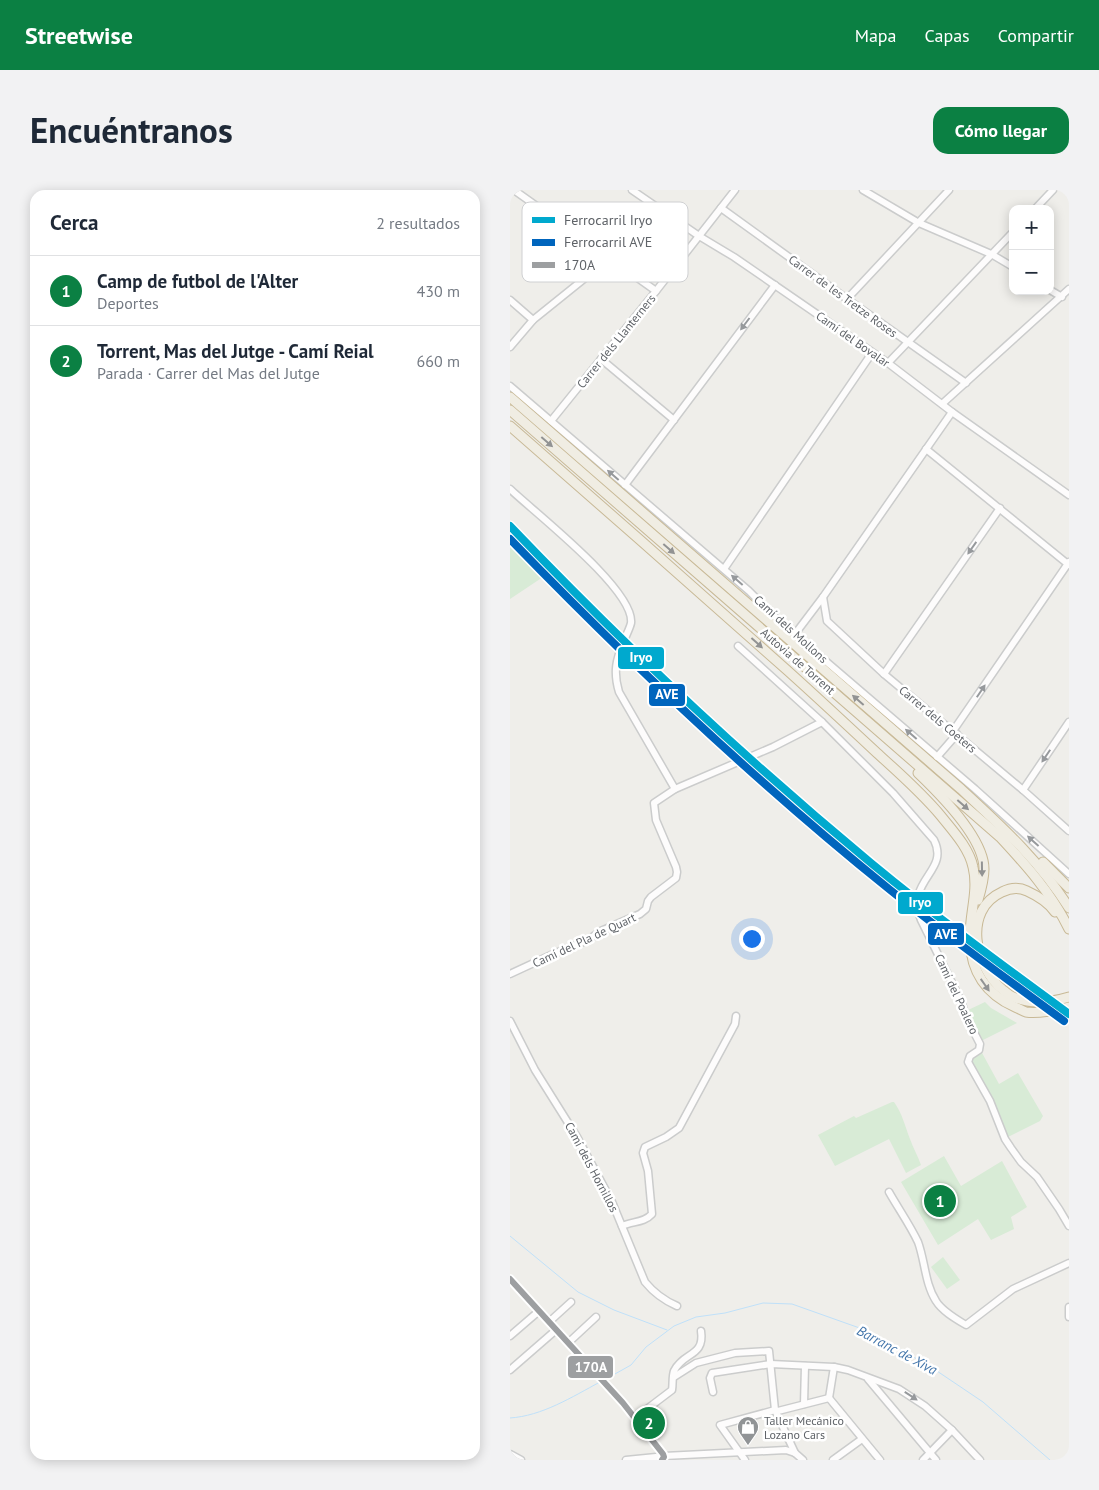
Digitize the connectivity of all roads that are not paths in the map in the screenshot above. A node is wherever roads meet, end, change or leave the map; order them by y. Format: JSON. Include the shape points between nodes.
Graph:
{"nodes":[{"id":1,"x":514,"y":190,"type":"edge"},
{"id":2,"x":632,"y":190,"type":"edge"},
{"id":3,"x":735,"y":190,"type":"edge"},
{"id":4,"x":863,"y":190,"type":"edge"},
{"id":5,"x":949,"y":190,"type":"edge"},
{"id":6,"x":1054,"y":190,"type":"edge"},
{"id":7,"x":531,"y":202,"type":"edge"},
{"id":8,"x":649,"y":202,"type":"edge"},
{"id":9,"x":1039,"y":205,"type":"edge"},
{"id":10,"x":721,"y":208,"type":"junction"},
{"id":11,"x":919,"y":223,"type":"junction"},
{"id":12,"x":688,"y":228,"type":"edge"},
{"id":13,"x":699,"y":236,"type":"junction"},
{"id":14,"x":1009,"y":236,"type":"edge"},
{"id":15,"x":688,"y":250,"type":"edge"},
{"id":16,"x":991,"y":254,"type":"junction"},
{"id":17,"x":1009,"y":265,"type":"edge"},
{"id":18,"x":580,"y":282,"type":"edge"},
{"id":19,"x":643,"y":282,"type":"edge"},
{"id":20,"x":663,"y":282,"type":"edge"},
{"id":21,"x":775,"y":285,"type":"junction"},
{"id":22,"x":1069,"y":289,"type":"edge"},
{"id":23,"x":656,"y":291,"type":"junction"},
{"id":24,"x":1054,"y":292,"type":"edge"},
{"id":25,"x":1062,"y":297,"type":"junction"},
{"id":26,"x":846,"y":299,"type":"junction"},
{"id":27,"x":510,"y":300,"type":"edge"},
{"id":28,"x":533,"y":320,"type":"junction"},
{"id":29,"x":907,"y":342,"type":"junction"},
{"id":30,"x":510,"y":347,"type":"edge"},
{"id":31,"x":872,"y":353,"type":"junction"},
{"id":32,"x":601,"y":359,"type":"junction"},
{"id":33,"x":888,"y":363,"type":"junction"},
{"id":34,"x":966,"y":383,"type":"junction"},
{"id":35,"x":510,"y":386,"type":"edge"},
{"id":36,"x":510,"y":398,"type":"edge"},
{"id":37,"x":942,"y":404,"type":"junction"},
{"id":38,"x":510,"y":410,"type":"edge"},
{"id":39,"x":952,"y":412,"type":"junction"},
{"id":40,"x":674,"y":420,"type":"junction"},
{"id":41,"x":551,"y":421,"type":"junction"},
{"id":42,"x":510,"y":426,"type":"edge"},
{"id":43,"x":926,"y":449,"type":"junction"},
{"id":44,"x":625,"y":485,"type":"junction"},
{"id":45,"x":510,"y":489,"type":"edge"},
{"id":46,"x":1069,"y":495,"type":"edge"},
{"id":47,"x":1000,"y":508,"type":"junction"},
{"id":48,"x":1069,"y":563,"type":"edge"},
{"id":49,"x":724,"y":569,"type":"junction"},
{"id":50,"x":823,"y":597,"type":"junction"},
{"id":51,"x":795,"y":634,"type":"junction"},
{"id":52,"x":738,"y":646,"type":"dead end"},
{"id":53,"x":884,"y":674,"type":"junction"},
{"id":54,"x":843,"y":700,"type":"junction"},
{"id":55,"x":822,"y":722,"type":"junction"},
{"id":56,"x":1069,"y":722,"type":"edge"},
{"id":57,"x":955,"y":733,"type":"junction"},
{"id":58,"x":937,"y":757,"type":"junction"},
{"id":59,"x":675,"y":789,"type":"junction"},
{"id":60,"x":961,"y":789,"type":"junction"},
{"id":61,"x":1023,"y":790,"type":"junction"},
{"id":62,"x":1069,"y":831,"type":"edge"},
{"id":63,"x":1069,"y":874,"type":"edge"},
{"id":64,"x":1069,"y":888,"type":"edge"},
{"id":65,"x":1069,"y":908,"type":"edge"},
{"id":66,"x":1069,"y":929,"type":"edge"},
{"id":67,"x":1069,"y":937,"type":"edge"},
{"id":68,"x":970,"y":940,"type":"junction"},
{"id":69,"x":510,"y":974,"type":"edge"},
{"id":70,"x":1069,"y":998,"type":"edge"},
{"id":71,"x":1069,"y":1007,"type":"edge"},
{"id":72,"x":736,"y":1016,"type":"dead end"},
{"id":73,"x":510,"y":1021,"type":"edge"},
{"id":74,"x":889,"y":1192,"type":"dead end"},
{"id":75,"x":622,"y":1226,"type":"junction"},
{"id":76,"x":1069,"y":1226,"type":"edge"},
{"id":77,"x":1069,"y":1263,"type":"edge"},
{"id":78,"x":510,"y":1279,"type":"edge"},
{"id":79,"x":571,"y":1302,"type":"dead end"},
{"id":80,"x":677,"y":1306,"type":"dead end"},
{"id":81,"x":1069,"y":1308,"type":"edge"},
{"id":82,"x":539,"y":1311,"type":"junction"},
{"id":83,"x":596,"y":1317,"type":"dead end"},
{"id":84,"x":1069,"y":1317,"type":"edge"},
{"id":85,"x":549,"y":1322,"type":"junction"},
{"id":86,"x":556,"y":1330,"type":"junction"},
{"id":87,"x":701,"y":1331,"type":"dead end"},
{"id":88,"x":510,"y":1336,"type":"edge"},
{"id":89,"x":568,"y":1343,"type":"junction"},
{"id":90,"x":771,"y":1364,"type":"junction"},
{"id":91,"x":805,"y":1366,"type":"junction"},
{"id":92,"x":834,"y":1367,"type":"junction"},
{"id":93,"x":510,"y":1370,"type":"edge"},
{"id":94,"x":674,"y":1377,"type":"junction"},
{"id":95,"x":867,"y":1378,"type":"junction"},
{"id":96,"x":713,"y":1392,"type":"dead end"},
{"id":97,"x":829,"y":1398,"type":"junction"},
{"id":98,"x":804,"y":1404,"type":"junction"},
{"id":99,"x":775,"y":1410,"type":"junction"},
{"id":100,"x":635,"y":1418,"type":"junction"},
{"id":101,"x":952,"y":1430,"type":"junction"},
{"id":102,"x":862,"y":1438,"type":"junction"},
{"id":103,"x":739,"y":1452,"type":"junction"},
{"id":104,"x":795,"y":1453,"type":"junction"},
{"id":105,"x":930,"y":1453,"type":"junction"},
{"id":106,"x":510,"y":1454,"type":"edge"},
{"id":107,"x":661,"y":1458,"type":"edge"},
{"id":108,"x":521,"y":1460,"type":"edge"},
{"id":109,"x":626,"y":1460,"type":"edge"},
{"id":110,"x":745,"y":1460,"type":"edge"},
{"id":111,"x":803,"y":1460,"type":"edge"},
{"id":112,"x":833,"y":1460,"type":"edge"},
{"id":113,"x":880,"y":1460,"type":"edge"},
{"id":114,"x":923,"y":1460,"type":"edge"},
{"id":115,"x":936,"y":1460,"type":"edge"},
{"id":116,"x":980,"y":1460,"type":"edge"}],
"edges":[{"from":1,"to":7,"type":"street"},
{"from":2,"to":8,"type":"street","name":"Camí del Bovalar"},
{"from":3,"to":10,"type":"street","name":"Carrer dels Llanterners"},
{"from":4,"to":11,"type":"street"},
{"from":5,"to":11,"type":"street"},
{"from":6,"to":9,"type":"street"},
{"from":10,"to":13,"type":"street","name":"Carrer dels Llanterners"},
{"from":10,"to":26,"type":"street","name":"Carrer de les Tretze Roses"},
{"from":11,"to":16,"type":"street"},
{"from":11,"to":26,"type":"street"},
{"from":12,"to":13,"type":"street","name":"Camí del Bovalar"},
{"from":13,"to":15,"type":"street","name":"Carrer dels Llanterners"},
{"from":13,"to":21,"type":"street","name":"Camí del Bovalar"},
{"from":14,"to":16,"type":"street"},
{"from":16,"to":17,"type":"street"},
{"from":16,"to":29,"type":"street"},
{"from":18,"to":28,"type":"street"},
{"from":19,"to":23,"type":"street"},
{"from":20,"to":23,"type":"street","name":"Carrer dels Llanterners"},
{"from":21,"to":31,"type":"street","name":"Camí del Bovalar"},
{"from":21,"to":40,"type":"street","one_way":true},
{"from":22,"to":25,"type":"street"},
{"from":23,"to":32,"type":"street","name":"Carrer dels Llanterners"},
{"from":24,"to":25,"type":"street"},
{"from":25,"to":34,"type":"street"},
{"from":26,"to":29,"type":"street","name":"Carrer de les Tretze Roses"},
{"from":27,"to":28,"type":"street"},
{"from":28,"to":30,"type":"street"},
{"from":29,"to":33,"type":"street"},
{"from":29,"to":34,"type":"street","name":"Carrer de les Tretze Roses"},
{"from":31,"to":33,"type":"street","name":"Camí del Bovalar"},
{"from":31,"to":49,"type":"street"},
{"from":32,"to":40,"type":"street"},
{"from":32,"to":41,"type":"street","name":"Carrer dels Llanterners"},
{"from":33,"to":37,"type":"street","name":"Camí del Bovalar"},
{"from":34,"to":37,"type":"street"},
{"from":35,"to":41,"type":"street","name":"Camí dels Mollons"},
{"from":60,"to":36,"type":"highway","name":"Autovia de Torrent","one_way":true},
{"from":37,"to":39,"type":"street","name":"Camí del Bovalar"},
{"from":38,"to":54,"type":"highway","name":"Autovia de Torrent","one_way":true},
{"from":39,"to":43,"type":"street"},
{"from":39,"to":46,"type":"street","name":"Camí del Bovalar"},
{"from":40,"to":44,"type":"street"},
{"from":44,"to":41,"type":"street","name":"Camí dels Mollons","one_way":true},
{"from":42,"to":68,"type":"highway","one_way":true,"via":[[834,713],[940,815],[966,849],[974,867]]},
{"from":43,"to":47,"type":"street"},
{"from":43,"to":50,"type":"street"},
{"from":44,"to":49,"type":"street","name":"Camí dels Mollons"},
{"from":45,"to":59,"type":"street","via":[[587,557],[623,599],[631,623],[617,656],[616,682]]},
{"from":47,"to":48,"type":"street"},
{"from":47,"to":53,"type":"street","one_way":true},
{"from":57,"to":48,"type":"street","one_way":true},
{"from":51,"to":49,"type":"street","name":"Camí dels Mollons","one_way":true},
{"from":50,"to":51,"type":"street"},
{"from":50,"to":53,"type":"street","name":"Carrer dels Coeters","via":[[827,621]]},
{"from":58,"to":51,"type":"street","name":"Camí dels Mollons","one_way":true},
{"from":52,"to":55,"type":"street"},
{"from":53,"to":57,"type":"street","name":"Carrer dels Coeters"},
{"from":54,"to":66,"type":"highway","name":"Autovia de Torrent","one_way":true,"via":[[1000,837],[1050,896]]},
{"from":54,"to":68,"type":"highway","one_way":true,"via":[[933,788],[968,828],[979,848],[984,868]]},
{"from":55,"to":59,"type":"street","name":"Camí del Pla de Quart","via":[[773,748]]},
{"from":55,"to":76,"type":"street","name":"Camí del Poalero","via":[[893,793],[936,843],[936,863],[919,891],[918,909],[980,1044],[968,1062],[990,1101],[1005,1139],[1021,1162],[1037,1177]]},
{"from":56,"to":61,"type":"street","one_way":true},
{"from":57,"to":58,"type":"street"},
{"from":57,"to":61,"type":"street","name":"Carrer dels Coeters"},
{"from":63,"to":58,"type":"street","name":"Camí dels Mollons","one_way":true},
{"from":59,"to":69,"type":"street","name":"Camí del Pla de Quart","via":[[654,804],[656,820],[676,867],[676,878],[651,897],[640,914]]},
{"from":60,"to":64,"type":"highway","via":[[1009,828]]},
{"from":60,"to":65,"type":"highway","name":"Autovia de Torrent","via":[[1036,862]]},
{"from":61,"to":62,"type":"street","name":"Carrer dels Coeters"},
{"from":67,"to":70,"type":"highway","via":[[1052,908],[1023,889],[1010,889],[985,905],[978,919],[976,936],[988,974],[1014,998],[1053,1002]]},
{"from":68,"to":71,"type":"highway","one_way":true,"via":[[974,966],[990,992],[1002,1001],[1027,1012],[1057,1011]]},
{"from":72,"to":75,"type":"street","via":[[735,1024],[679,1128],[645,1147],[643,1154],[652,1214],[644,1220]]},
{"from":73,"to":75,"type":"street","name":"Camí dels Hornillos","via":[[535,1070],[577,1137]]},
{"from":74,"to":77,"type":"street","via":[[917,1240],[936,1302],[966,1325],[1013,1289]]},
{"from":75,"to":80,"type":"street","name":"Camí dels Hornillos","via":[[644,1282],[663,1300]]},
{"from":78,"to":82,"type":"street"},
{"from":79,"to":85,"type":"street"},
{"from":81,"to":84,"type":"street"},
{"from":82,"to":85,"type":"street"},
{"from":82,"to":88,"type":"street"},
{"from":83,"to":89,"type":"street"},
{"from":85,"to":86,"type":"street"},
{"from":86,"to":89,"type":"street"},
{"from":86,"to":93,"type":"street"},
{"from":87,"to":94,"type":"street","via":[[700,1346],[674,1371]]},
{"from":89,"to":100,"type":"street"},
{"from":90,"to":91,"type":"street"},
{"from":90,"to":94,"type":"street","via":[[768,1351],[735,1353],[696,1363]]},
{"from":90,"to":96,"type":"street","via":[[712,1373]]},
{"from":90,"to":99,"type":"street"},
{"from":91,"to":92,"type":"street"},
{"from":91,"to":98,"type":"street"},
{"from":92,"to":95,"type":"street"},
{"from":92,"to":97,"type":"street"},
{"from":94,"to":100,"type":"street","via":[[672,1390]]},
{"from":95,"to":101,"type":"street","one_way":true,"via":[[908,1394]]},
{"from":95,"to":105,"type":"street"},
{"from":97,"to":98,"type":"street"},
{"from":97,"to":102,"type":"street"},
{"from":98,"to":99,"type":"street"},
{"from":99,"to":103,"type":"street","via":[[720,1425]]},
{"from":99,"to":104,"type":"street"},
{"from":100,"to":107,"type":"street"},
{"from":101,"to":105,"type":"street"},
{"from":101,"to":116,"type":"street"},
{"from":102,"to":112,"type":"street"},
{"from":102,"to":113,"type":"street"},
{"from":103,"to":104,"type":"street","via":[[786,1450]]},
{"from":103,"to":107,"type":"street"},
{"from":103,"to":110,"type":"street"},
{"from":104,"to":111,"type":"street"},
{"from":105,"to":114,"type":"street"},
{"from":105,"to":115,"type":"street"},
{"from":106,"to":108,"type":"street"},
{"from":107,"to":109,"type":"street"}]}
